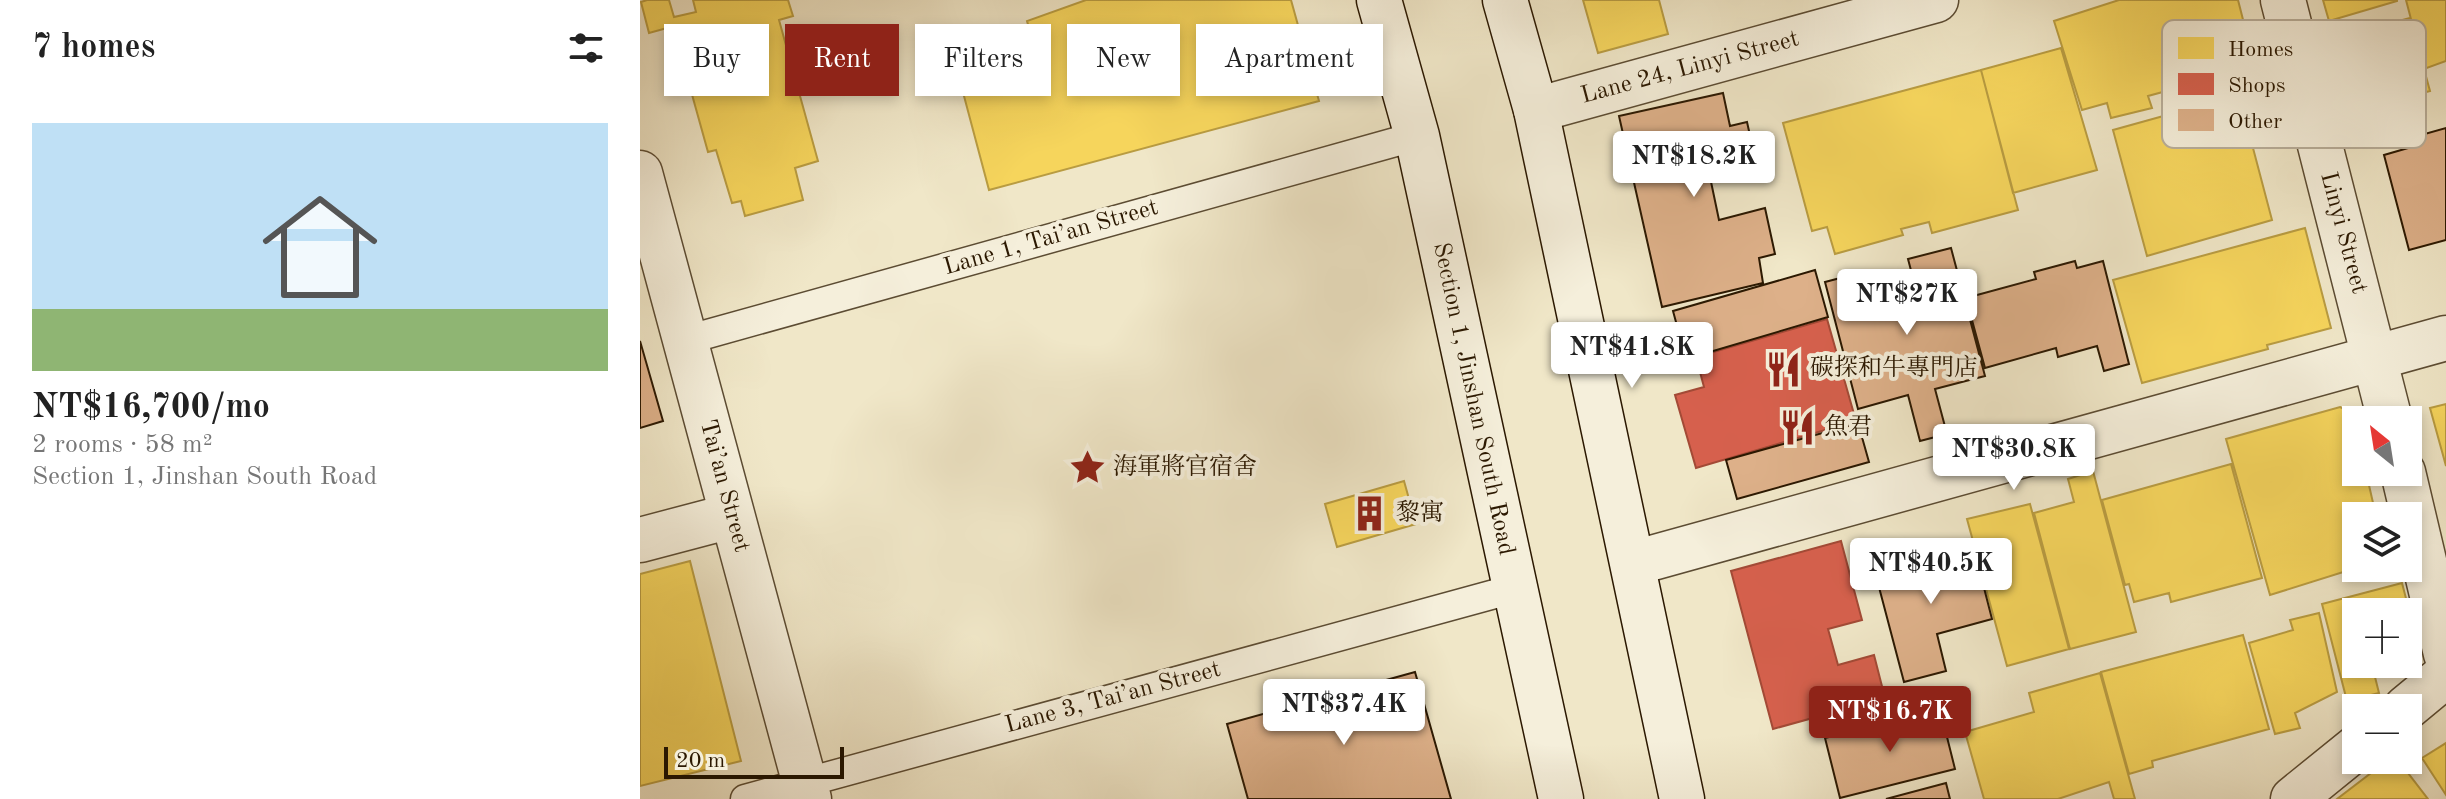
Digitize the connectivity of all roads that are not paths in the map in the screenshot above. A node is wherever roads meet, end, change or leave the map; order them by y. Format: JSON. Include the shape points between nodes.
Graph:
{"nodes":[{"id":1,"x":1379,"y":0,"type":"edge"},
{"id":2,"x":1505,"y":0,"type":"edge"},
{"id":3,"x":1936,"y":0,"type":"edge"},
{"id":4,"x":2283,"y":0,"type":"edge"},
{"id":5,"x":2288,"y":20,"type":"edge"},
{"id":6,"x":1536,"y":110,"type":"junction"},
{"id":7,"x":1417,"y":136,"type":"junction"},
{"id":8,"x":2321,"y":148,"type":"edge"},
{"id":9,"x":640,"y":173,"type":"edge"},
{"id":10,"x":2446,"y":338,"type":"edge"},
{"id":11,"x":686,"y":340,"type":"junction"},
{"id":12,"x":2375,"y":357,"type":"junction"},
{"id":13,"x":2387,"y":406,"type":"edge"},
{"id":14,"x":2406,"y":486,"type":"edge"},
{"id":15,"x":731,"y":516,"type":"junction"},
{"id":16,"x":640,"y":540,"type":"edge"},
{"id":17,"x":1634,"y":563,"type":"junction"},
{"id":18,"x":1513,"y":589,"type":"junction"},
{"id":19,"x":2446,"y":654,"type":"edge"},
{"id":20,"x":2446,"y":675,"type":"edge"},
{"id":21,"x":2422,"y":695,"type":"edge"},
{"id":22,"x":2342,"y":759,"type":"edge"},
{"id":23,"x":807,"y":791,"type":"edge"},
{"id":24,"x":745,"y":799,"type":"edge"},
{"id":25,"x":1561,"y":799,"type":"edge"},
{"id":26,"x":1682,"y":799,"type":"edge"},
{"id":27,"x":2293,"y":799,"type":"edge"}],
"edges":[{"from":1,"to":7,"type":"street","name":"Section 1, Jinshan South Road"},
{"from":2,"to":6,"type":"street"},
{"from":3,"to":6,"type":"street","name":"Lane 24, Linyi Street"},
{"from":4,"to":5,"type":"street","name":"Linyi Street"},
{"from":6,"to":17,"type":"street"},
{"from":7,"to":11,"type":"lane","name":"Lane 1, Tai’an Street"},
{"from":7,"to":18,"type":"street","name":"Section 1, Jinshan South Road"},
{"from":8,"to":12,"type":"street","name":"Linyi Street"},
{"from":9,"to":11,"type":"street","name":"Tai’an Street"},
{"from":10,"to":12,"type":"street"},
{"from":11,"to":15,"type":"street","name":"Tai’an Street"},
{"from":12,"to":13,"type":"street","name":"Linyi Street"},
{"from":12,"to":17,"type":"street"},
{"from":14,"to":19,"type":"street"},
{"from":15,"to":16,"type":"street"},
{"from":15,"to":23,"type":"street","name":"Tai’an Street"},
{"from":17,"to":26,"type":"street"},
{"from":18,"to":23,"type":"lane","name":"Lane 3, Tai’an Street"},
{"from":18,"to":25,"type":"street","name":"Section 1, Jinshan South Road"},
{"from":20,"to":21,"type":"street"},
{"from":22,"to":27,"type":"street"},
{"from":23,"to":24,"type":"lane","name":"Lane 3, Tai’an Street"}]}
